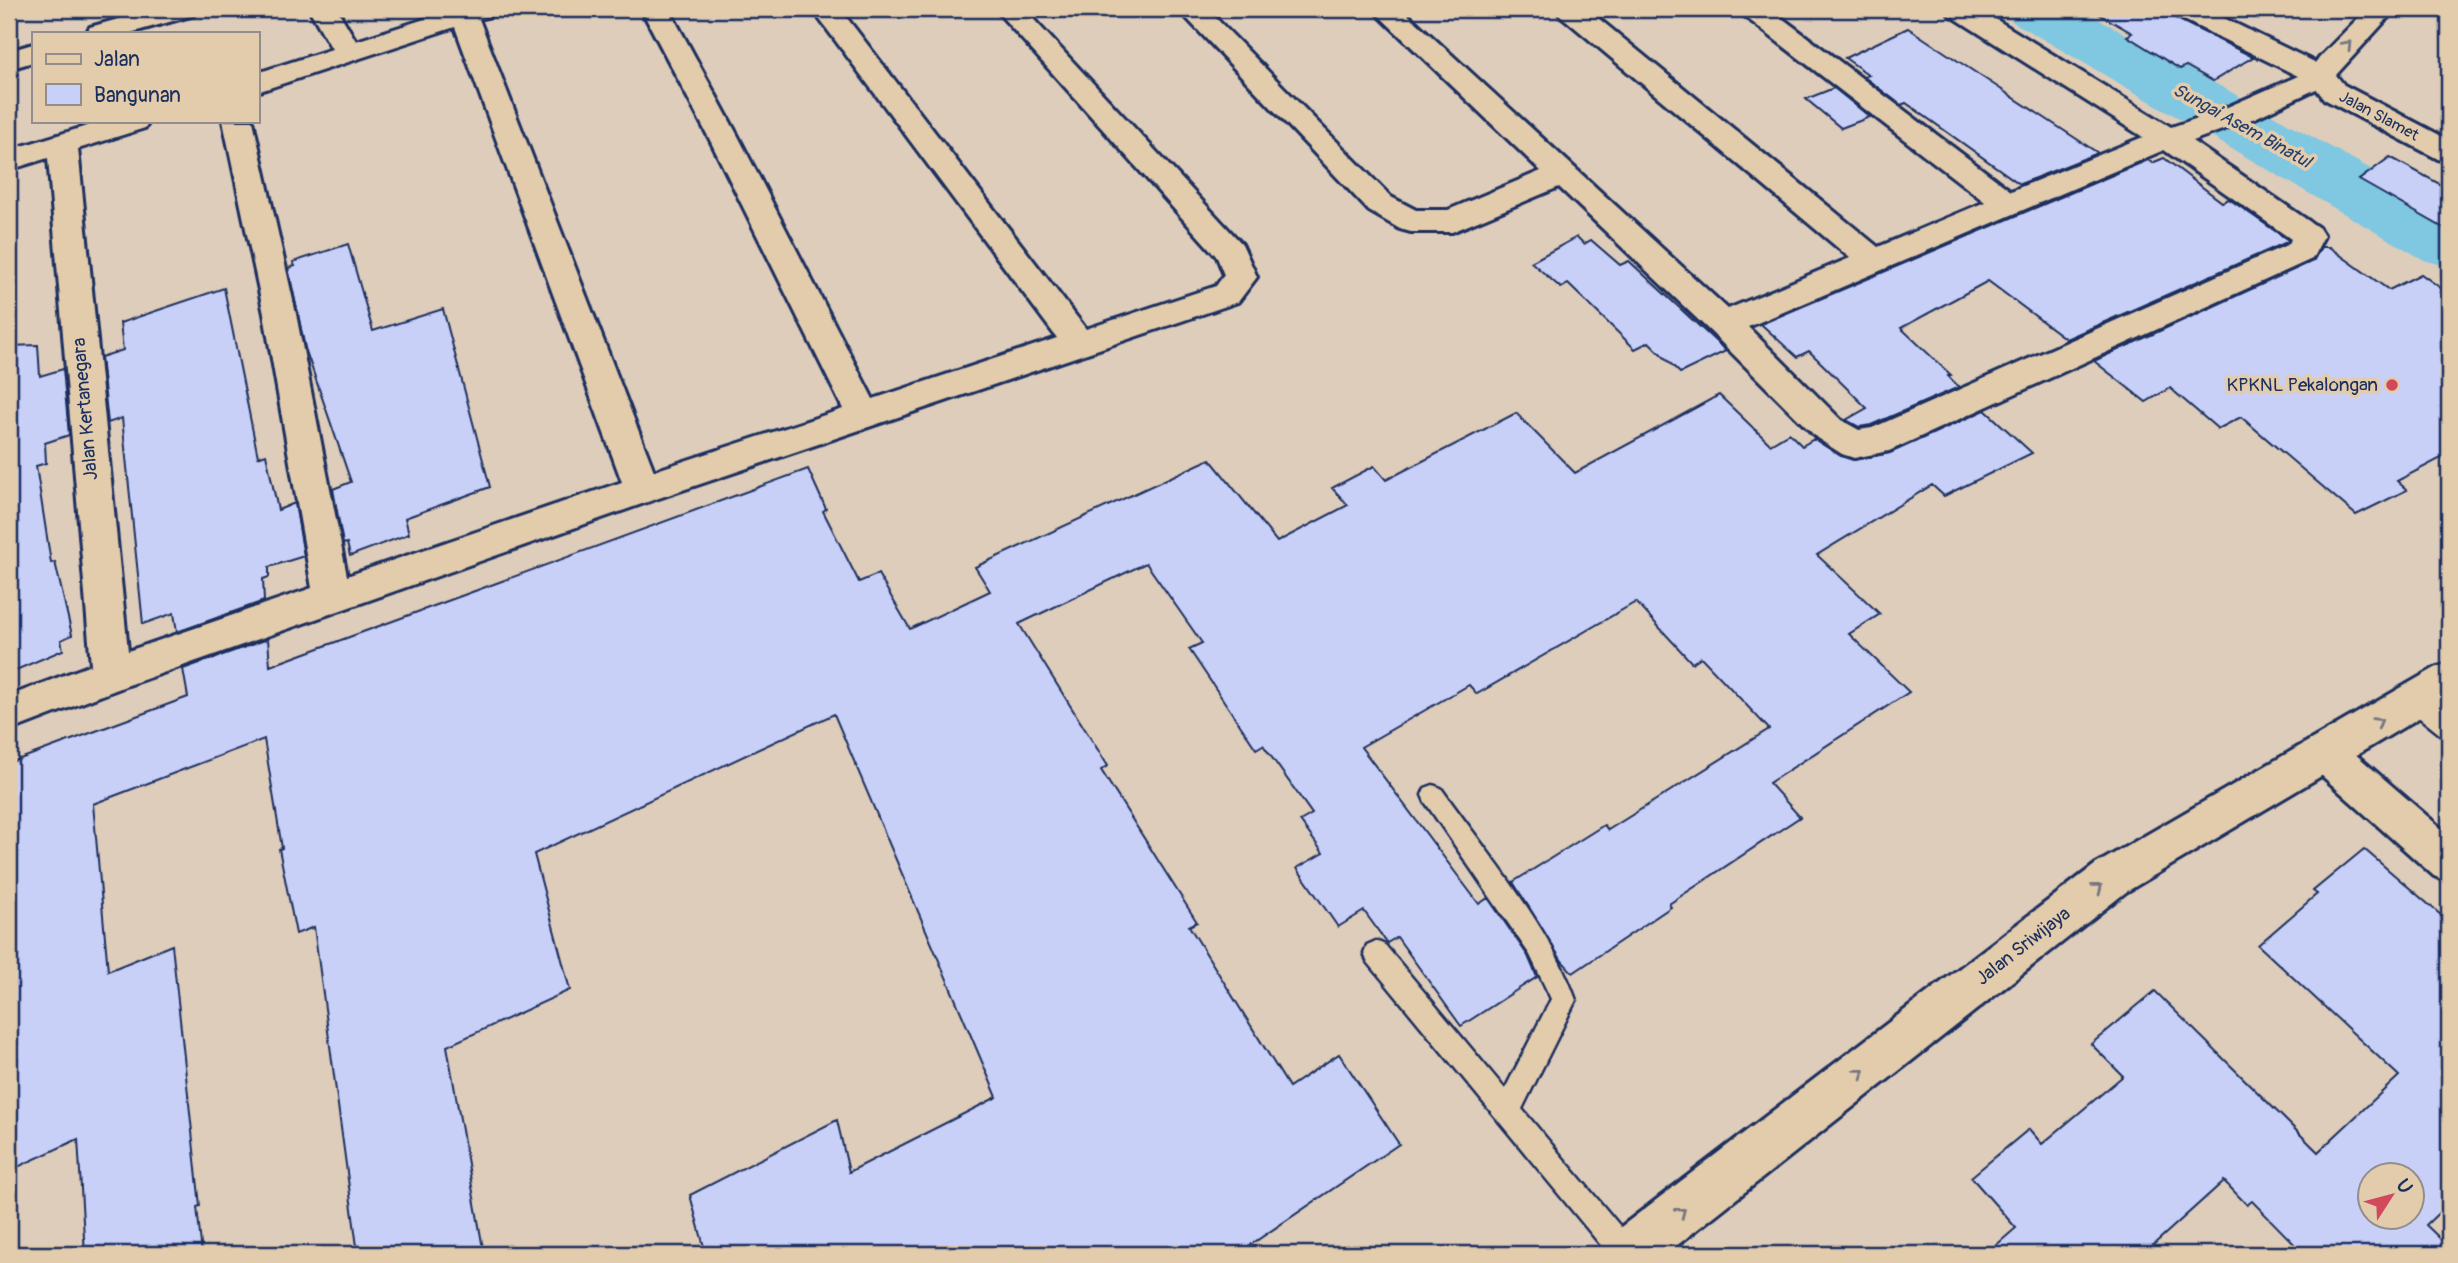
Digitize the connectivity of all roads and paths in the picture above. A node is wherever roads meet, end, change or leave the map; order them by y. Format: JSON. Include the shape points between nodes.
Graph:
{"nodes":[{"id":1,"x":184,"y":9,"type":"edge"},
{"id":2,"x":323,"y":9,"type":"edge"},
{"id":3,"x":655,"y":9,"type":"edge"},
{"id":4,"x":826,"y":9,"type":"edge"},
{"id":5,"x":1009,"y":9,"type":"edge"},
{"id":6,"x":1192,"y":9,"type":"edge"},
{"id":7,"x":1386,"y":9,"type":"edge"},
{"id":8,"x":1570,"y":9,"type":"edge"},
{"id":9,"x":1754,"y":9,"type":"edge"},
{"id":10,"x":1960,"y":9,"type":"edge"},
{"id":11,"x":2184,"y":9,"type":"edge"},
{"id":12,"x":2382,"y":9,"type":"edge"},
{"id":13,"x":473,"y":12,"type":"edge"},
{"id":14,"x":104,"y":32,"type":"edge"},
{"id":15,"x":32,"y":53,"type":"edge"},
{"id":16,"x":349,"y":54,"type":"junction"},
{"id":17,"x":9,"y":60,"type":"edge"},
{"id":18,"x":2321,"y":76,"type":"junction"},
{"id":19,"x":259,"y":82,"type":"edge"},
{"id":20,"x":132,"y":122,"type":"edge"},
{"id":21,"x":238,"y":122,"type":"edge"},
{"id":22,"x":2166,"y":138,"type":"junction"},
{"id":23,"x":62,"y":143,"type":"junction"},
{"id":24,"x":2449,"y":152,"type":"edge"},
{"id":25,"x":9,"y":160,"type":"edge"},
{"id":26,"x":1562,"y":174,"type":"junction"},
{"id":27,"x":2007,"y":204,"type":"junction"},
{"id":28,"x":1874,"y":261,"type":"junction"},
{"id":29,"x":1724,"y":324,"type":"junction"},
{"id":30,"x":1080,"y":345,"type":"junction"},
{"id":31,"x":863,"y":414,"type":"junction"},
{"id":32,"x":643,"y":489,"type":"junction"},
{"id":33,"x":332,"y":597,"type":"junction"},
{"id":34,"x":111,"y":674,"type":"junction"},
{"id":35,"x":2432,"y":690,"type":"edge"},
{"id":36,"x":9,"y":714,"type":"edge"},
{"id":37,"x":2449,"y":728,"type":"edge"},
{"id":38,"x":2325,"y":753,"type":"junction"},
{"id":39,"x":1433,"y":794,"type":"dead end"},
{"id":40,"x":2449,"y":862,"type":"edge"},
{"id":41,"x":1376,"y":953,"type":"dead end"},
{"id":42,"x":1507,"y":1111,"type":"junction"},
{"id":43,"x":1626,"y":1254,"type":"edge"}],
"edges":[{"from":1,"to":14,"type":"main road"},
{"from":2,"to":16,"type":"main road"},
{"from":3,"to":31,"type":"main road"},
{"from":4,"to":30,"type":"main road"},
{"from":5,"to":30,"type":"main road","via":[[1231,251],[1241,278],[1227,294]]},
{"from":6,"to":26,"type":"main road","via":[[1380,204],[1411,220],[1452,221]]},
{"from":7,"to":26,"type":"main road"},
{"from":8,"to":28,"type":"main road"},
{"from":9,"to":27,"type":"main road"},
{"from":10,"to":22,"type":"main road"},
{"from":11,"to":18,"type":"main road"},
{"from":18,"to":12,"type":"main road","name":"Jalan Slamet","one_way":true},
{"from":13,"to":16,"type":"main road"},
{"from":13,"to":32,"type":"main road"},
{"from":15,"to":17,"type":"main road"},
{"from":16,"to":19,"type":"main road"},
{"from":18,"to":22,"type":"main road","via":[[2249,111]]},
{"from":18,"to":24,"type":"main road","name":"Jalan Slamet","via":[[2334,92]]},
{"from":20,"to":23,"type":"main road"},
{"from":21,"to":33,"type":"main road","via":[[280,314]]},
{"from":22,"to":27,"type":"main road"},
{"from":22,"to":29,"type":"main road","via":[[2296,225],[2308,236],[2301,251],[1877,441],[1854,444],[1829,429]]},
{"from":23,"to":25,"type":"main road"},
{"from":23,"to":34,"type":"main road","name":"Jalan Kertanegara"},
{"from":26,"to":29,"type":"main road"},
{"from":27,"to":28,"type":"main road"},
{"from":28,"to":29,"type":"main road"},
{"from":30,"to":31,"type":"main road"},
{"from":31,"to":32,"type":"main road"},
{"from":32,"to":33,"type":"main road"},
{"from":33,"to":34,"type":"main road"},
{"from":34,"to":36,"type":"main road"},
{"from":35,"to":37,"type":"lane"},
{"from":38,"to":35,"type":"main road","name":"Jalan Sriwijaya","one_way":true},
{"from":38,"to":40,"type":"main road"},
{"from":43,"to":38,"type":"main road","name":"Jalan Sriwijaya","one_way":true,"via":[[2111,877]]},
{"from":39,"to":42,"type":"lane","via":[[1539,947],[1564,1000]]},
{"from":41,"to":42,"type":"lane"},
{"from":42,"to":43,"type":"lane"}]}
